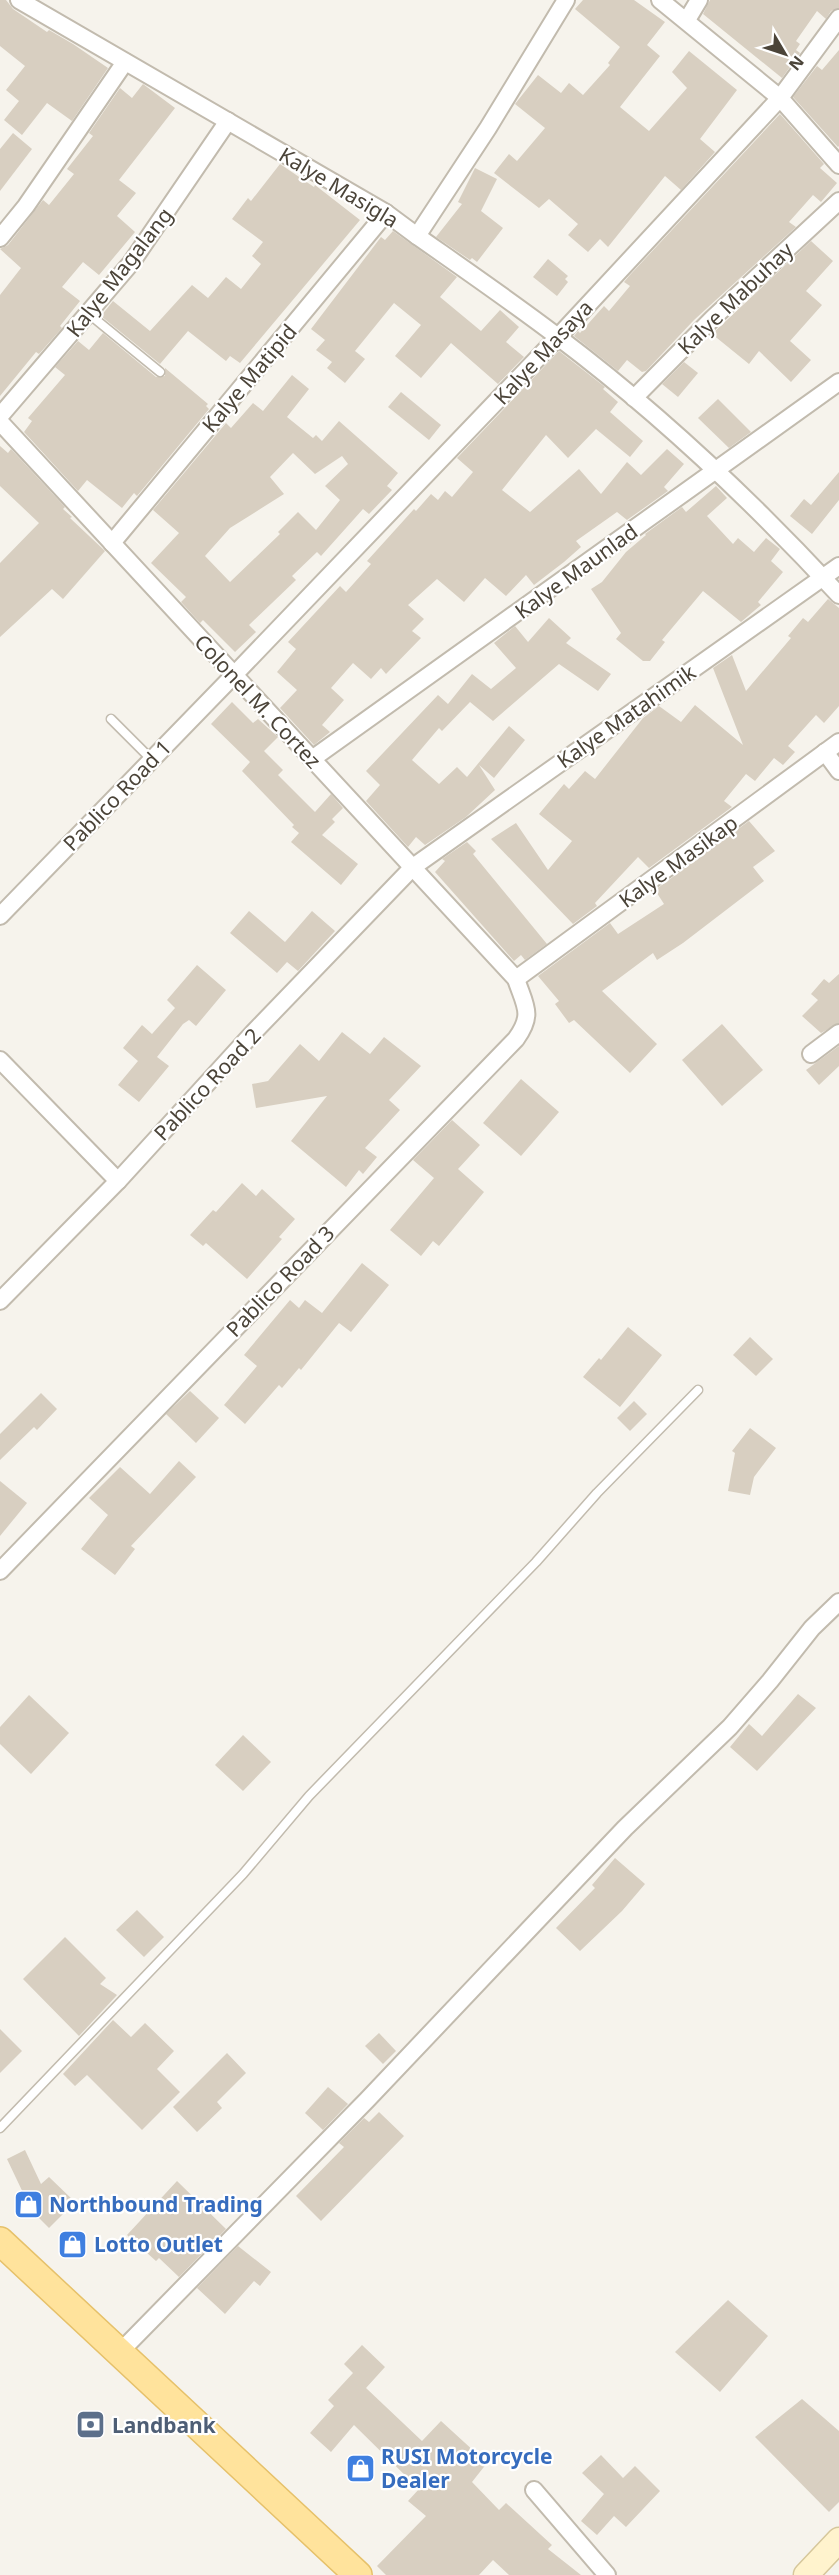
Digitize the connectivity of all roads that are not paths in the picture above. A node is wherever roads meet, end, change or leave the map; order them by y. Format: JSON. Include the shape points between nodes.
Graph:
{"nodes":[{"id":1,"x":18,"y":0,"type":"edge"},
{"id":2,"x":566,"y":0,"type":"edge"},
{"id":3,"x":660,"y":0,"type":"edge"},
{"id":4,"x":699,"y":0,"type":"edge"},
{"id":5,"x":839,"y":18,"type":"edge"},
{"id":6,"x":687,"y":20,"type":"junction"},
{"id":7,"x":125,"y":62,"type":"junction"},
{"id":8,"x":780,"y":98,"type":"junction"},
{"id":9,"x":228,"y":121,"type":"junction"},
{"id":10,"x":839,"y":165,"type":"edge"},
{"id":11,"x":839,"y":201,"type":"edge"},
{"id":12,"x":386,"y":213,"type":"junction"},
{"id":13,"x":417,"y":236,"type":"junction"},
{"id":14,"x":0,"y":238,"type":"edge"},
{"id":15,"x":89,"y":314,"type":"junction"},
{"id":16,"x":558,"y":337,"type":"junction"},
{"id":17,"x":160,"y":372,"type":"dead end"},
{"id":18,"x":839,"y":382,"type":"edge"},
{"id":19,"x":634,"y":398,"type":"junction"},
{"id":20,"x":0,"y":416,"type":"edge"},
{"id":21,"x":0,"y":422,"type":"edge"},
{"id":22,"x":716,"y":471,"type":"junction"},
{"id":23,"x":112,"y":543,"type":"junction"},
{"id":24,"x":839,"y":566,"type":"edge"},
{"id":25,"x":824,"y":578,"type":"junction"},
{"id":26,"x":839,"y":595,"type":"edge"},
{"id":27,"x":234,"y":675,"type":"junction"},
{"id":28,"x":111,"y":719,"type":"dead end"},
{"id":29,"x":839,"y":742,"type":"edge"},
{"id":30,"x":825,"y":752,"type":"junction"},
{"id":31,"x":312,"y":759,"type":"junction"},
{"id":32,"x":152,"y":760,"type":"junction"},
{"id":33,"x":839,"y":771,"type":"edge"},
{"id":34,"x":413,"y":867,"type":"junction"},
{"id":35,"x":0,"y":916,"type":"edge"},
{"id":36,"x":516,"y":979,"type":"junction"},
{"id":37,"x":839,"y":1033,"type":"edge"},
{"id":38,"x":811,"y":1054,"type":"dead end"},
{"id":39,"x":0,"y":1060,"type":"edge"},
{"id":40,"x":118,"y":1181,"type":"junction"},
{"id":41,"x":0,"y":1301,"type":"edge"},
{"id":42,"x":698,"y":1390,"type":"dead end"},
{"id":43,"x":0,"y":1571,"type":"edge"},
{"id":44,"x":839,"y":1602,"type":"edge"},
{"id":45,"x":0,"y":2128,"type":"edge"},
{"id":46,"x":0,"y":2241,"type":"edge"},
{"id":47,"x":119,"y":2353,"type":"junction"},
{"id":48,"x":534,"y":2490,"type":"dead end"},
{"id":49,"x":839,"y":2540,"type":"edge"},
{"id":50,"x":811,"y":2573,"type":"edge"},
{"id":51,"x":358,"y":2575,"type":"edge"},
{"id":52,"x":607,"y":2575,"type":"edge"}],
"edges":[{"from":1,"to":7,"type":"street","name":"Kalye Masigla"},
{"from":2,"to":13,"type":"street","name":"Kalye Masigla"},
{"from":3,"to":6,"type":"street"},
{"from":4,"to":6,"type":"street"},
{"from":5,"to":8,"type":"street","name":"Kalye Masaya"},
{"from":6,"to":8,"type":"street"},
{"from":7,"to":9,"type":"street","name":"Kalye Masigla"},
{"from":7,"to":14,"type":"street"},
{"from":8,"to":10,"type":"street"},
{"from":8,"to":16,"type":"street","name":"Kalye Masaya"},
{"from":9,"to":12,"type":"street","name":"Kalye Masigla"},
{"from":9,"to":15,"type":"street","name":"Kalye Magalang","via":[[131,263]]},
{"from":11,"to":19,"type":"street","name":"Kalye Mabuhay"},
{"from":12,"to":13,"type":"street","name":"Kalye Masigla"},
{"from":12,"to":23,"type":"street","name":"Kalye Matipid"},
{"from":13,"to":16,"type":"street"},
{"from":15,"to":17,"type":"lane"},
{"from":15,"to":20,"type":"street","name":"Kalye Magalang"},
{"from":16,"to":19,"type":"street"},
{"from":16,"to":27,"type":"street","name":"Kalye Masaya"},
{"from":18,"to":22,"type":"street","name":"Kalye Maunlad"},
{"from":19,"to":22,"type":"street"},
{"from":21,"to":23,"type":"street","name":"Colonel M. Cortez"},
{"from":22,"to":25,"type":"street"},
{"from":22,"to":31,"type":"street","name":"Kalye Maunlad"},
{"from":23,"to":27,"type":"street","name":"Colonel M. Cortez"},
{"from":24,"to":25,"type":"street","name":"Kalye Matahimik"},
{"from":25,"to":26,"type":"street"},
{"from":25,"to":34,"type":"street","name":"Kalye Matahimik"},
{"from":27,"to":31,"type":"street","name":"Colonel M. Cortez"},
{"from":27,"to":32,"type":"street","name":"Pablico Road 1"},
{"from":28,"to":32,"type":"lane"},
{"from":29,"to":30,"type":"street","name":"Kalye Masikap"},
{"from":30,"to":33,"type":"street"},
{"from":30,"to":36,"type":"street","name":"Kalye Masikap"},
{"from":31,"to":34,"type":"street","name":"Colonel M. Cortez"},
{"from":32,"to":35,"type":"street","name":"Pablico Road 1"},
{"from":34,"to":36,"type":"street","name":"Colonel M. Cortez"},
{"from":34,"to":40,"type":"street","name":"Pablico Road 2"},
{"from":36,"to":43,"type":"street","name":"Pablico Road 3","via":[[528,1013],[526,1026],[516,1039]]},
{"from":37,"to":38,"type":"street"},
{"from":39,"to":40,"type":"street"},
{"from":40,"to":41,"type":"street","name":"Pablico Road 2"},
{"from":42,"to":45,"type":"lane","via":[[309,1796],[243,1874]]},
{"from":44,"to":47,"type":"street","via":[[812,1628],[730,1727],[625,1828]]},
{"from":46,"to":47,"type":"main road"},
{"from":47,"to":51,"type":"main road"},
{"from":48,"to":52,"type":"street"},
{"from":49,"to":50,"type":"street"}]}
